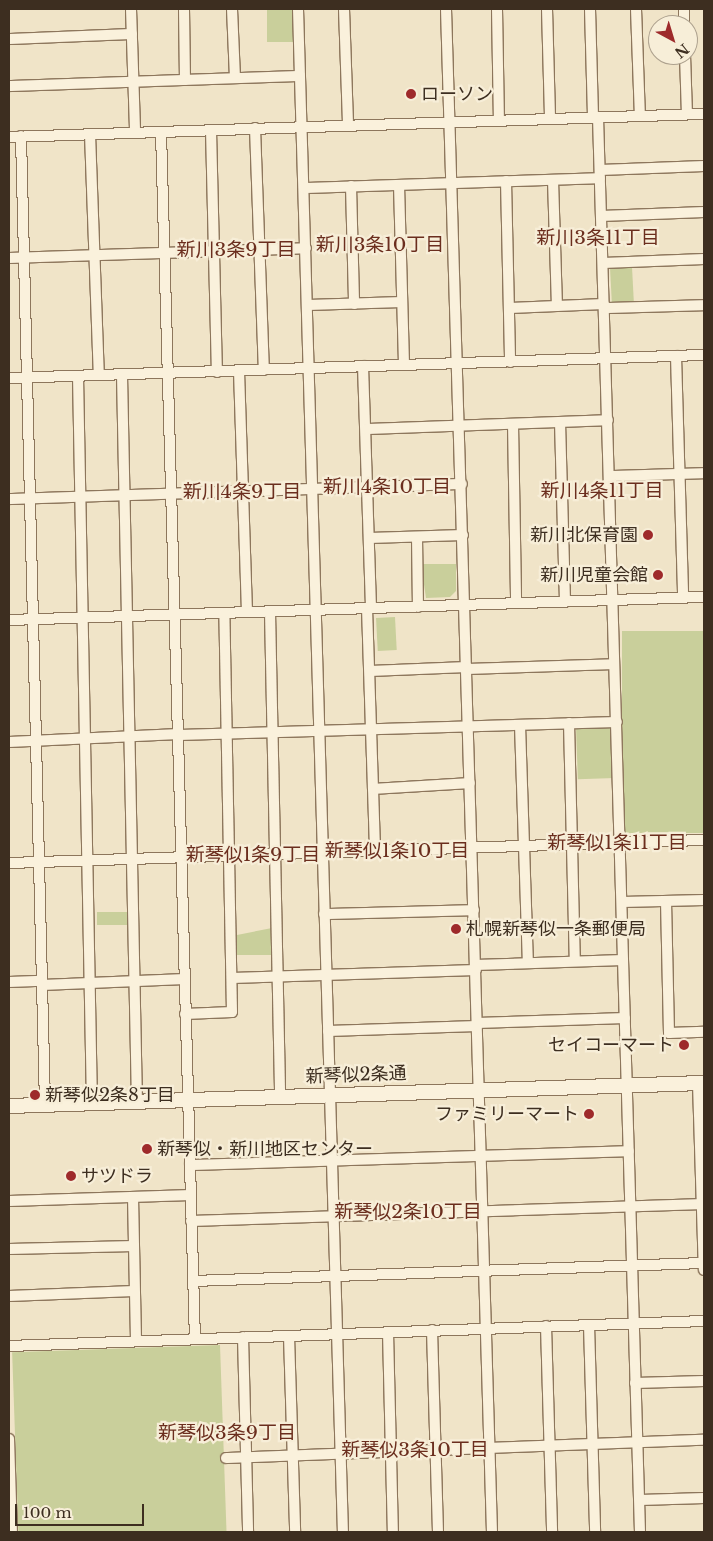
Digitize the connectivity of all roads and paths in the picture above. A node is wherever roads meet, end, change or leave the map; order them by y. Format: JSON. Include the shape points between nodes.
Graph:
{"nodes":[{"id":1,"x":131,"y":9,"type":"edge"},
{"id":2,"x":184,"y":9,"type":"edge"},
{"id":3,"x":232,"y":9,"type":"edge"},
{"id":4,"x":298,"y":9,"type":"edge"},
{"id":5,"x":344,"y":9,"type":"edge"},
{"id":6,"x":446,"y":9,"type":"edge"},
{"id":7,"x":497,"y":9,"type":"edge"},
{"id":8,"x":547,"y":9,"type":"edge"},
{"id":9,"x":590,"y":9,"type":"edge"},
{"id":10,"x":636,"y":9,"type":"edge"},
{"id":11,"x":132,"y":34,"type":"junction"},
{"id":12,"x":9,"y":39,"type":"edge"},
{"id":13,"x":685,"y":65,"type":"edge"},
{"id":14,"x":300,"y":76,"type":"junction"},
{"id":15,"x":235,"y":78,"type":"junction"},
{"id":16,"x":185,"y":80,"type":"junction"},
{"id":17,"x":134,"y":82,"type":"junction"},
{"id":18,"x":9,"y":86,"type":"edge"},
{"id":19,"x":687,"y":114,"type":"junction"},
{"id":20,"x":704,"y":114,"type":"edge"},
{"id":21,"x":640,"y":116,"type":"junction"},
{"id":22,"x":595,"y":117,"type":"junction"},
{"id":23,"x":550,"y":118,"type":"junction"},
{"id":24,"x":499,"y":120,"type":"junction"},
{"id":25,"x":450,"y":122,"type":"junction"},
{"id":26,"x":348,"y":125,"type":"junction"},
{"id":27,"x":302,"y":127,"type":"junction"},
{"id":28,"x":255,"y":128,"type":"junction"},
{"id":29,"x":210,"y":130,"type":"junction"},
{"id":30,"x":135,"y":132,"type":"junction"},
{"id":31,"x":161,"y":132,"type":"junction"},
{"id":32,"x":90,"y":134,"type":"junction"},
{"id":33,"x":21,"y":136,"type":"junction"},
{"id":34,"x":9,"y":137,"type":"edge"},
{"id":35,"x":704,"y":166,"type":"edge"},
{"id":36,"x":600,"y":174,"type":"junction"},
{"id":37,"x":553,"y":180,"type":"junction"},
{"id":38,"x":506,"y":181,"type":"junction"},
{"id":39,"x":452,"y":183,"type":"junction"},
{"id":40,"x":399,"y":185,"type":"junction"},
{"id":41,"x":351,"y":186,"type":"junction"},
{"id":42,"x":304,"y":188,"type":"junction"},
{"id":43,"x":704,"y":212,"type":"edge"},
{"id":44,"x":601,"y":216,"type":"junction"},
{"id":45,"x":306,"y":248,"type":"junction"},
{"id":46,"x":260,"y":250,"type":"junction"},
{"id":47,"x":214,"y":251,"type":"junction"},
{"id":48,"x":165,"y":252,"type":"junction"},
{"id":49,"x":96,"y":255,"type":"junction"},
{"id":50,"x":9,"y":258,"type":"edge"},
{"id":51,"x":25,"y":258,"type":"junction"},
{"id":52,"x":704,"y":259,"type":"edge"},
{"id":53,"x":603,"y":263,"type":"junction"},
{"id":54,"x":402,"y":302,"type":"junction"},
{"id":55,"x":354,"y":304,"type":"junction"},
{"id":56,"x":308,"y":305,"type":"junction"},
{"id":57,"x":704,"y":305,"type":"edge"},
{"id":58,"x":557,"y":306,"type":"junction"},
{"id":59,"x":604,"y":306,"type":"junction"},
{"id":60,"x":510,"y":308,"type":"junction"},
{"id":61,"x":704,"y":355,"type":"edge"},
{"id":62,"x":676,"y":356,"type":"junction"},
{"id":63,"x":606,"y":358,"type":"junction"},
{"id":64,"x":510,"y":362,"type":"junction"},
{"id":65,"x":458,"y":363,"type":"junction"},
{"id":66,"x":404,"y":365,"type":"junction"},
{"id":67,"x":363,"y":366,"type":"junction"},
{"id":68,"x":310,"y":368,"type":"junction"},
{"id":69,"x":264,"y":370,"type":"junction"},
{"id":70,"x":239,"y":371,"type":"junction"},
{"id":71,"x":218,"y":372,"type":"junction"},
{"id":72,"x":169,"y":373,"type":"junction"},
{"id":73,"x":122,"y":375,"type":"junction"},
{"id":74,"x":78,"y":376,"type":"junction"},
{"id":75,"x":99,"y":376,"type":"junction"},
{"id":76,"x":9,"y":378,"type":"edge"},
{"id":77,"x":28,"y":378,"type":"junction"},
{"id":78,"x":608,"y":420,"type":"junction"},
{"id":79,"x":560,"y":422,"type":"junction"},
{"id":80,"x":513,"y":424,"type":"junction"},
{"id":81,"x":460,"y":425,"type":"junction"},
{"id":82,"x":366,"y":429,"type":"junction"},
{"id":83,"x":704,"y":473,"type":"edge"},
{"id":84,"x":681,"y":474,"type":"junction"},
{"id":85,"x":610,"y":476,"type":"junction"},
{"id":86,"x":462,"y":484,"type":"junction"},
{"id":87,"x":368,"y":488,"type":"junction"},
{"id":88,"x":313,"y":489,"type":"junction"},
{"id":89,"x":243,"y":492,"type":"junction"},
{"id":90,"x":172,"y":494,"type":"junction"},
{"id":91,"x":124,"y":496,"type":"junction"},
{"id":92,"x":80,"y":497,"type":"junction"},
{"id":93,"x":32,"y":498,"type":"junction"},
{"id":94,"x":9,"y":499,"type":"edge"},
{"id":95,"x":463,"y":535,"type":"junction"},
{"id":96,"x":417,"y":537,"type":"junction"},
{"id":97,"x":369,"y":538,"type":"junction"},
{"id":98,"x":704,"y":597,"type":"edge"},
{"id":99,"x":683,"y":598,"type":"junction"},
{"id":100,"x":613,"y":600,"type":"junction"},
{"id":101,"x":564,"y":602,"type":"junction"},
{"id":102,"x":516,"y":604,"type":"junction"},
{"id":103,"x":465,"y":605,"type":"junction"},
{"id":104,"x":418,"y":607,"type":"junction"},
{"id":105,"x":369,"y":608,"type":"junction"},
{"id":106,"x":317,"y":610,"type":"junction"},
{"id":107,"x":247,"y":612,"type":"junction"},
{"id":108,"x":270,"y":612,"type":"junction"},
{"id":109,"x":224,"y":613,"type":"junction"},
{"id":110,"x":176,"y":615,"type":"junction"},
{"id":111,"x":128,"y":616,"type":"junction"},
{"id":112,"x":83,"y":618,"type":"junction"},
{"id":113,"x":9,"y":620,"type":"edge"},
{"id":114,"x":35,"y":620,"type":"junction"},
{"id":115,"x":614,"y":664,"type":"junction"},
{"id":116,"x":467,"y":668,"type":"junction"},
{"id":117,"x":370,"y":671,"type":"junction"},
{"id":118,"x":617,"y":722,"type":"junction"},
{"id":119,"x":569,"y":724,"type":"junction"},
{"id":120,"x":520,"y":725,"type":"junction"},
{"id":121,"x":468,"y":726,"type":"junction"},
{"id":122,"x":372,"y":730,"type":"junction"},
{"id":123,"x":320,"y":731,"type":"junction"},
{"id":124,"x":272,"y":733,"type":"junction"},
{"id":125,"x":227,"y":734,"type":"junction"},
{"id":126,"x":179,"y":735,"type":"junction"},
{"id":127,"x":130,"y":736,"type":"junction"},
{"id":128,"x":85,"y":739,"type":"junction"},
{"id":129,"x":38,"y":741,"type":"junction"},
{"id":130,"x":9,"y":742,"type":"edge"},
{"id":131,"x":470,"y":783,"type":"junction"},
{"id":132,"x":373,"y":789,"type":"junction"},
{"id":133,"x":704,"y":840,"type":"edge"},
{"id":134,"x":620,"y":843,"type":"junction"},
{"id":135,"x":572,"y":844,"type":"junction"},
{"id":136,"x":524,"y":846,"type":"junction"},
{"id":137,"x":472,"y":848,"type":"junction"},
{"id":138,"x":323,"y":852,"type":"junction"},
{"id":139,"x":374,"y":852,"type":"junction"},
{"id":140,"x":274,"y":854,"type":"junction"},
{"id":141,"x":229,"y":856,"type":"junction"},
{"id":142,"x":182,"y":857,"type":"junction"},
{"id":143,"x":132,"y":859,"type":"junction"},
{"id":144,"x":87,"y":860,"type":"junction"},
{"id":145,"x":40,"y":862,"type":"junction"},
{"id":146,"x":9,"y":863,"type":"edge"},
{"id":147,"x":704,"y":900,"type":"edge"},
{"id":148,"x":666,"y":901,"type":"junction"},
{"id":149,"x":622,"y":902,"type":"junction"},
{"id":150,"x":474,"y":910,"type":"junction"},
{"id":151,"x":324,"y":914,"type":"junction"},
{"id":152,"x":623,"y":960,"type":"junction"},
{"id":153,"x":575,"y":961,"type":"junction"},
{"id":154,"x":528,"y":963,"type":"junction"},
{"id":155,"x":475,"y":967,"type":"junction"},
{"id":156,"x":326,"y":975,"type":"junction"},
{"id":157,"x":278,"y":977,"type":"junction"},
{"id":158,"x":232,"y":978,"type":"junction"},
{"id":159,"x":185,"y":979,"type":"junction"},
{"id":160,"x":9,"y":982,"type":"edge"},
{"id":161,"x":136,"y":982,"type":"junction"},
{"id":162,"x":42,"y":983,"type":"junction"},
{"id":163,"x":90,"y":983,"type":"junction"},
{"id":164,"x":185,"y":1014,"type":"junction"},
{"id":165,"x":625,"y":1018,"type":"junction"},
{"id":166,"x":477,"y":1024,"type":"junction"},
{"id":167,"x":328,"y":1031,"type":"junction"},
{"id":168,"x":704,"y":1032,"type":"edge"},
{"id":169,"x":701,"y":1083,"type":"edge"},
{"id":170,"x":627,"y":1086,"type":"junction"},
{"id":171,"x":479,"y":1090,"type":"junction"},
{"id":172,"x":329,"y":1095,"type":"junction"},
{"id":173,"x":280,"y":1097,"type":"junction"},
{"id":174,"x":187,"y":1100,"type":"junction"},
{"id":175,"x":138,"y":1102,"type":"junction"},
{"id":176,"x":92,"y":1103,"type":"junction"},
{"id":177,"x":45,"y":1104,"type":"junction"},
{"id":178,"x":9,"y":1106,"type":"edge"},
{"id":179,"x":702,"y":1144,"type":"edge"},
{"id":180,"x":629,"y":1151,"type":"junction"},
{"id":181,"x":481,"y":1154,"type":"junction"},
{"id":182,"x":331,"y":1160,"type":"junction"},
{"id":183,"x":190,"y":1165,"type":"junction"},
{"id":184,"x":191,"y":1195,"type":"junction"},
{"id":185,"x":133,"y":1198,"type":"junction"},
{"id":186,"x":9,"y":1201,"type":"edge"},
{"id":187,"x":703,"y":1204,"type":"edge"},
{"id":188,"x":632,"y":1207,"type":"junction"},
{"id":189,"x":482,"y":1211,"type":"junction"},
{"id":190,"x":333,"y":1217,"type":"junction"},
{"id":191,"x":191,"y":1220,"type":"junction"},
{"id":192,"x":134,"y":1246,"type":"junction"},
{"id":193,"x":9,"y":1249,"type":"edge"},
{"id":194,"x":704,"y":1260,"type":"edge"},
{"id":195,"x":633,"y":1265,"type":"junction"},
{"id":196,"x":704,"y":1270,"type":"edge"},
{"id":197,"x":484,"y":1272,"type":"junction"},
{"id":198,"x":335,"y":1277,"type":"junction"},
{"id":199,"x":193,"y":1282,"type":"junction"},
{"id":200,"x":134,"y":1291,"type":"junction"},
{"id":201,"x":9,"y":1296,"type":"edge"},
{"id":202,"x":704,"y":1321,"type":"edge"},
{"id":203,"x":634,"y":1324,"type":"junction"},
{"id":204,"x":589,"y":1325,"type":"junction"},
{"id":205,"x":546,"y":1326,"type":"junction"},
{"id":206,"x":486,"y":1328,"type":"junction"},
{"id":207,"x":432,"y":1330,"type":"junction"},
{"id":208,"x":388,"y":1332,"type":"junction"},
{"id":209,"x":337,"y":1334,"type":"junction"},
{"id":210,"x":289,"y":1336,"type":"junction"},
{"id":211,"x":243,"y":1337,"type":"junction"},
{"id":212,"x":195,"y":1339,"type":"junction"},
{"id":213,"x":136,"y":1341,"type":"junction"},
{"id":214,"x":9,"y":1346,"type":"edge"},
{"id":215,"x":704,"y":1381,"type":"edge"},
{"id":216,"x":635,"y":1383,"type":"junction"},
{"id":217,"x":9,"y":1439,"type":"edge"},
{"id":218,"x":704,"y":1440,"type":"edge"},
{"id":219,"x":638,"y":1442,"type":"junction"},
{"id":220,"x":593,"y":1444,"type":"junction"},
{"id":221,"x":551,"y":1445,"type":"junction"},
{"id":222,"x":489,"y":1448,"type":"junction"},
{"id":223,"x":436,"y":1450,"type":"junction"},
{"id":224,"x":391,"y":1451,"type":"junction"},
{"id":225,"x":340,"y":1454,"type":"junction"},
{"id":226,"x":292,"y":1455,"type":"junction"},
{"id":227,"x":226,"y":1458,"type":"dead end"},
{"id":228,"x":246,"y":1458,"type":"junction"},
{"id":229,"x":9,"y":1465,"type":"edge"},
{"id":230,"x":704,"y":1498,"type":"edge"},
{"id":231,"x":640,"y":1500,"type":"junction"},
{"id":232,"x":12,"y":1532,"type":"edge"},
{"id":233,"x":248,"y":1532,"type":"edge"},
{"id":234,"x":296,"y":1532,"type":"edge"},
{"id":235,"x":343,"y":1532,"type":"edge"},
{"id":236,"x":394,"y":1532,"type":"edge"},
{"id":237,"x":438,"y":1532,"type":"edge"},
{"id":238,"x":492,"y":1532,"type":"edge"},
{"id":239,"x":552,"y":1532,"type":"edge"},
{"id":240,"x":595,"y":1532,"type":"edge"},
{"id":241,"x":640,"y":1532,"type":"edge"}],
"edges":[{"from":1,"to":11,"type":"street"},
{"from":2,"to":16,"type":"street"},
{"from":3,"to":15,"type":"street"},
{"from":4,"to":14,"type":"street"},
{"from":5,"to":26,"type":"street"},
{"from":6,"to":25,"type":"street"},
{"from":7,"to":24,"type":"street"},
{"from":8,"to":23,"type":"street"},
{"from":9,"to":22,"type":"street"},
{"from":10,"to":21,"type":"street"},
{"from":11,"to":12,"type":"street"},
{"from":11,"to":17,"type":"street"},
{"from":13,"to":19,"type":"street"},
{"from":14,"to":15,"type":"street"},
{"from":14,"to":27,"type":"street"},
{"from":15,"to":16,"type":"street"},
{"from":16,"to":17,"type":"street"},
{"from":17,"to":18,"type":"street"},
{"from":17,"to":30,"type":"street"},
{"from":19,"to":20,"type":"street"},
{"from":19,"to":21,"type":"street"},
{"from":21,"to":22,"type":"street"},
{"from":22,"to":23,"type":"street"},
{"from":22,"to":36,"type":"street"},
{"from":23,"to":24,"type":"street"},
{"from":24,"to":25,"type":"street"},
{"from":25,"to":26,"type":"street"},
{"from":25,"to":39,"type":"street"},
{"from":26,"to":27,"type":"street"},
{"from":27,"to":28,"type":"street"},
{"from":27,"to":42,"type":"street"},
{"from":28,"to":29,"type":"street"},
{"from":28,"to":46,"type":"street"},
{"from":29,"to":31,"type":"street"},
{"from":29,"to":47,"type":"street"},
{"from":30,"to":31,"type":"street"},
{"from":30,"to":32,"type":"street"},
{"from":31,"to":48,"type":"street"},
{"from":32,"to":33,"type":"street"},
{"from":32,"to":49,"type":"street"},
{"from":33,"to":34,"type":"street"},
{"from":33,"to":51,"type":"street"},
{"from":35,"to":36,"type":"street"},
{"from":36,"to":37,"type":"street"},
{"from":36,"to":44,"type":"street"},
{"from":37,"to":38,"type":"street"},
{"from":37,"to":58,"type":"street"},
{"from":38,"to":39,"type":"street"},
{"from":38,"to":60,"type":"street"},
{"from":39,"to":40,"type":"street"},
{"from":39,"to":65,"type":"street"},
{"from":40,"to":41,"type":"street"},
{"from":40,"to":54,"type":"street"},
{"from":41,"to":42,"type":"street"},
{"from":41,"to":55,"type":"street"},
{"from":42,"to":45,"type":"street"},
{"from":43,"to":44,"type":"street"},
{"from":44,"to":53,"type":"street"},
{"from":45,"to":46,"type":"street"},
{"from":45,"to":56,"type":"street"},
{"from":46,"to":47,"type":"street"},
{"from":46,"to":69,"type":"street"},
{"from":47,"to":48,"type":"street"},
{"from":47,"to":71,"type":"street"},
{"from":48,"to":49,"type":"street"},
{"from":48,"to":72,"type":"street"},
{"from":49,"to":51,"type":"street"},
{"from":49,"to":75,"type":"street"},
{"from":50,"to":51,"type":"street"},
{"from":51,"to":77,"type":"street"},
{"from":52,"to":53,"type":"street"},
{"from":53,"to":59,"type":"street"},
{"from":54,"to":55,"type":"street"},
{"from":54,"to":66,"type":"street"},
{"from":55,"to":56,"type":"street"},
{"from":56,"to":68,"type":"street"},
{"from":57,"to":59,"type":"street"},
{"from":58,"to":59,"type":"street"},
{"from":58,"to":60,"type":"street"},
{"from":59,"to":63,"type":"street"},
{"from":60,"to":64,"type":"street"},
{"from":61,"to":62,"type":"street"},
{"from":62,"to":63,"type":"street"},
{"from":62,"to":84,"type":"street"},
{"from":63,"to":64,"type":"street"},
{"from":63,"to":78,"type":"street"},
{"from":64,"to":65,"type":"street"},
{"from":65,"to":66,"type":"street"},
{"from":65,"to":81,"type":"street"},
{"from":66,"to":67,"type":"street"},
{"from":67,"to":68,"type":"street"},
{"from":67,"to":82,"type":"street"},
{"from":68,"to":69,"type":"street"},
{"from":68,"to":88,"type":"street"},
{"from":69,"to":70,"type":"street"},
{"from":70,"to":71,"type":"street"},
{"from":70,"to":89,"type":"street"},
{"from":71,"to":72,"type":"street"},
{"from":72,"to":73,"type":"street"},
{"from":72,"to":90,"type":"street"},
{"from":73,"to":75,"type":"street"},
{"from":73,"to":91,"type":"street"},
{"from":74,"to":75,"type":"street"},
{"from":74,"to":77,"type":"street"},
{"from":74,"to":92,"type":"street"},
{"from":76,"to":77,"type":"street"},
{"from":77,"to":93,"type":"street"},
{"from":78,"to":79,"type":"street"},
{"from":78,"to":85,"type":"street"},
{"from":79,"to":80,"type":"street"},
{"from":79,"to":101,"type":"street"},
{"from":80,"to":81,"type":"street"},
{"from":80,"to":102,"type":"street"},
{"from":81,"to":82,"type":"street"},
{"from":81,"to":86,"type":"street"},
{"from":82,"to":87,"type":"street"},
{"from":83,"to":84,"type":"street"},
{"from":84,"to":85,"type":"street"},
{"from":84,"to":99,"type":"street"},
{"from":85,"to":100,"type":"street"},
{"from":86,"to":87,"type":"street"},
{"from":86,"to":95,"type":"street"},
{"from":87,"to":88,"type":"street"},
{"from":87,"to":97,"type":"street"},
{"from":88,"to":89,"type":"street"},
{"from":88,"to":106,"type":"street"},
{"from":89,"to":90,"type":"street"},
{"from":89,"to":107,"type":"street"},
{"from":90,"to":91,"type":"street"},
{"from":90,"to":110,"type":"street"},
{"from":91,"to":92,"type":"street"},
{"from":91,"to":111,"type":"street"},
{"from":92,"to":93,"type":"street"},
{"from":92,"to":112,"type":"street"},
{"from":93,"to":94,"type":"street"},
{"from":93,"to":114,"type":"street"},
{"from":95,"to":96,"type":"street"},
{"from":95,"to":103,"type":"street"},
{"from":96,"to":97,"type":"street"},
{"from":96,"to":104,"type":"street"},
{"from":97,"to":105,"type":"street"},
{"from":98,"to":99,"type":"street"},
{"from":99,"to":100,"type":"street"},
{"from":100,"to":101,"type":"street"},
{"from":100,"to":115,"type":"street"},
{"from":101,"to":102,"type":"street"},
{"from":102,"to":103,"type":"street"},
{"from":103,"to":104,"type":"street"},
{"from":103,"to":116,"type":"street"},
{"from":104,"to":105,"type":"street"},
{"from":105,"to":106,"type":"street"},
{"from":105,"to":117,"type":"street"},
{"from":106,"to":108,"type":"street"},
{"from":106,"to":123,"type":"street"},
{"from":107,"to":108,"type":"street"},
{"from":107,"to":109,"type":"street"},
{"from":108,"to":124,"type":"street"},
{"from":109,"to":110,"type":"street"},
{"from":109,"to":125,"type":"street"},
{"from":110,"to":111,"type":"street"},
{"from":110,"to":126,"type":"street"},
{"from":111,"to":112,"type":"street"},
{"from":111,"to":127,"type":"street"},
{"from":112,"to":114,"type":"street"},
{"from":112,"to":128,"type":"street"},
{"from":113,"to":114,"type":"street"},
{"from":114,"to":129,"type":"street"},
{"from":115,"to":116,"type":"street"},
{"from":115,"to":118,"type":"street"},
{"from":116,"to":117,"type":"street"},
{"from":116,"to":121,"type":"street"},
{"from":117,"to":122,"type":"street"},
{"from":118,"to":119,"type":"street"},
{"from":118,"to":134,"type":"street"},
{"from":119,"to":120,"type":"street"},
{"from":119,"to":135,"type":"street"},
{"from":120,"to":121,"type":"street"},
{"from":120,"to":136,"type":"street"},
{"from":121,"to":122,"type":"street"},
{"from":121,"to":131,"type":"street"},
{"from":122,"to":123,"type":"street"},
{"from":122,"to":132,"type":"street"},
{"from":123,"to":124,"type":"street"},
{"from":123,"to":138,"type":"street"},
{"from":124,"to":125,"type":"street"},
{"from":124,"to":140,"type":"street"},
{"from":125,"to":126,"type":"street"},
{"from":125,"to":141,"type":"street"},
{"from":126,"to":127,"type":"street"},
{"from":126,"to":142,"type":"street"},
{"from":127,"to":128,"type":"street"},
{"from":127,"to":143,"type":"street"},
{"from":128,"to":129,"type":"street"},
{"from":128,"to":144,"type":"street"},
{"from":129,"to":130,"type":"street"},
{"from":129,"to":145,"type":"street"},
{"from":131,"to":132,"type":"street"},
{"from":131,"to":137,"type":"street"},
{"from":132,"to":139,"type":"street"},
{"from":133,"to":134,"type":"street"},
{"from":134,"to":135,"type":"street"},
{"from":134,"to":149,"type":"street"},
{"from":135,"to":136,"type":"street"},
{"from":135,"to":153,"type":"street"},
{"from":136,"to":137,"type":"street"},
{"from":136,"to":154,"type":"street"},
{"from":137,"to":139,"type":"street"},
{"from":137,"to":150,"type":"street"},
{"from":138,"to":139,"type":"street"},
{"from":138,"to":140,"type":"street"},
{"from":138,"to":151,"type":"street"},
{"from":140,"to":141,"type":"street"},
{"from":140,"to":157,"type":"street"},
{"from":141,"to":142,"type":"street"},
{"from":141,"to":158,"type":"street"},
{"from":142,"to":143,"type":"street"},
{"from":142,"to":159,"type":"street"},
{"from":143,"to":144,"type":"street"},
{"from":143,"to":161,"type":"street"},
{"from":144,"to":145,"type":"street"},
{"from":144,"to":163,"type":"street"},
{"from":145,"to":146,"type":"street"},
{"from":145,"to":162,"type":"street"},
{"from":147,"to":148,"type":"street"},
{"from":148,"to":149,"type":"street"},
{"from":148,"to":168,"type":"street","via":[[669,1033]]},
{"from":149,"to":152,"type":"street"},
{"from":150,"to":151,"type":"street"},
{"from":150,"to":155,"type":"street"},
{"from":151,"to":156,"type":"street"},
{"from":152,"to":153,"type":"street"},
{"from":152,"to":165,"type":"street"},
{"from":153,"to":154,"type":"street"},
{"from":154,"to":155,"type":"street"},
{"from":155,"to":156,"type":"street"},
{"from":155,"to":166,"type":"street"},
{"from":156,"to":157,"type":"street"},
{"from":156,"to":167,"type":"street"},
{"from":157,"to":158,"type":"street"},
{"from":157,"to":173,"type":"street"},
{"from":158,"to":164,"type":"street","via":[[232,1012]]},
{"from":159,"to":161,"type":"street"},
{"from":159,"to":164,"type":"street"},
{"from":160,"to":162,"type":"street"},
{"from":161,"to":163,"type":"street"},
{"from":161,"to":175,"type":"street"},
{"from":162,"to":163,"type":"street"},
{"from":162,"to":177,"type":"street"},
{"from":163,"to":176,"type":"street"},
{"from":164,"to":174,"type":"street"},
{"from":165,"to":166,"type":"street"},
{"from":165,"to":170,"type":"street"},
{"from":166,"to":167,"type":"street"},
{"from":166,"to":171,"type":"street"},
{"from":167,"to":172,"type":"street"},
{"from":169,"to":170,"type":"street","name":"新琴似2条通"},
{"from":169,"to":179,"type":"street"},
{"from":170,"to":171,"type":"street","name":"新琴似2条通"},
{"from":170,"to":180,"type":"street"},
{"from":171,"to":172,"type":"street","name":"新琴似2条通"},
{"from":171,"to":181,"type":"street"},
{"from":172,"to":173,"type":"street","name":"新琴似2条通"},
{"from":172,"to":182,"type":"street"},
{"from":173,"to":174,"type":"street","name":"新琴似2条通"},
{"from":174,"to":175,"type":"street","name":"新琴似2条通"},
{"from":174,"to":183,"type":"street"},
{"from":175,"to":176,"type":"street","name":"新琴似2条通"},
{"from":176,"to":177,"type":"street","name":"新琴似2条通"},
{"from":177,"to":178,"type":"street","name":"新琴似2条通"},
{"from":179,"to":187,"type":"street"},
{"from":180,"to":181,"type":"street"},
{"from":180,"to":188,"type":"street"},
{"from":181,"to":182,"type":"street"},
{"from":181,"to":189,"type":"street"},
{"from":182,"to":183,"type":"street"},
{"from":182,"to":190,"type":"street"},
{"from":183,"to":184,"type":"street"},
{"from":184,"to":185,"type":"street"},
{"from":184,"to":191,"type":"street"},
{"from":185,"to":186,"type":"street"},
{"from":185,"to":192,"type":"street"},
{"from":187,"to":188,"type":"street"},
{"from":187,"to":194,"type":"street"},
{"from":188,"to":189,"type":"street"},
{"from":188,"to":195,"type":"street"},
{"from":189,"to":190,"type":"street"},
{"from":189,"to":197,"type":"street"},
{"from":190,"to":191,"type":"street"},
{"from":190,"to":198,"type":"street"},
{"from":191,"to":199,"type":"street"},
{"from":192,"to":193,"type":"street"},
{"from":192,"to":200,"type":"street"},
{"from":194,"to":195,"type":"street"},
{"from":194,"to":196,"type":"street"},
{"from":195,"to":197,"type":"street"},
{"from":195,"to":203,"type":"street"},
{"from":197,"to":198,"type":"street"},
{"from":197,"to":206,"type":"street"},
{"from":198,"to":199,"type":"street"},
{"from":198,"to":209,"type":"street"},
{"from":199,"to":212,"type":"street"},
{"from":200,"to":201,"type":"street"},
{"from":200,"to":213,"type":"street"},
{"from":202,"to":203,"type":"street"},
{"from":203,"to":204,"type":"street"},
{"from":203,"to":216,"type":"street"},
{"from":204,"to":205,"type":"street"},
{"from":204,"to":220,"type":"street"},
{"from":205,"to":206,"type":"street"},
{"from":205,"to":221,"type":"street"},
{"from":206,"to":207,"type":"street"},
{"from":206,"to":222,"type":"street"},
{"from":207,"to":208,"type":"street"},
{"from":207,"to":223,"type":"street"},
{"from":208,"to":209,"type":"street"},
{"from":208,"to":224,"type":"street"},
{"from":209,"to":210,"type":"street"},
{"from":209,"to":225,"type":"street"},
{"from":210,"to":211,"type":"street"},
{"from":210,"to":226,"type":"street"},
{"from":211,"to":212,"type":"street"},
{"from":211,"to":228,"type":"street"},
{"from":212,"to":213,"type":"street"},
{"from":213,"to":214,"type":"street"},
{"from":215,"to":216,"type":"street"},
{"from":216,"to":219,"type":"street"},
{"from":217,"to":229,"type":"street"},
{"from":218,"to":219,"type":"street"},
{"from":219,"to":220,"type":"street"},
{"from":219,"to":231,"type":"street"},
{"from":220,"to":221,"type":"street"},
{"from":220,"to":240,"type":"street"},
{"from":221,"to":222,"type":"street"},
{"from":221,"to":239,"type":"street"},
{"from":222,"to":223,"type":"street"},
{"from":222,"to":238,"type":"street"},
{"from":223,"to":224,"type":"street"},
{"from":223,"to":237,"type":"street"},
{"from":224,"to":225,"type":"street"},
{"from":224,"to":236,"type":"street"},
{"from":225,"to":226,"type":"street"},
{"from":225,"to":235,"type":"street"},
{"from":226,"to":228,"type":"street"},
{"from":226,"to":234,"type":"street"},
{"from":227,"to":228,"type":"street"},
{"from":228,"to":233,"type":"street"},
{"from":229,"to":232,"type":"street"},
{"from":230,"to":231,"type":"street"},
{"from":231,"to":241,"type":"street"}]}
